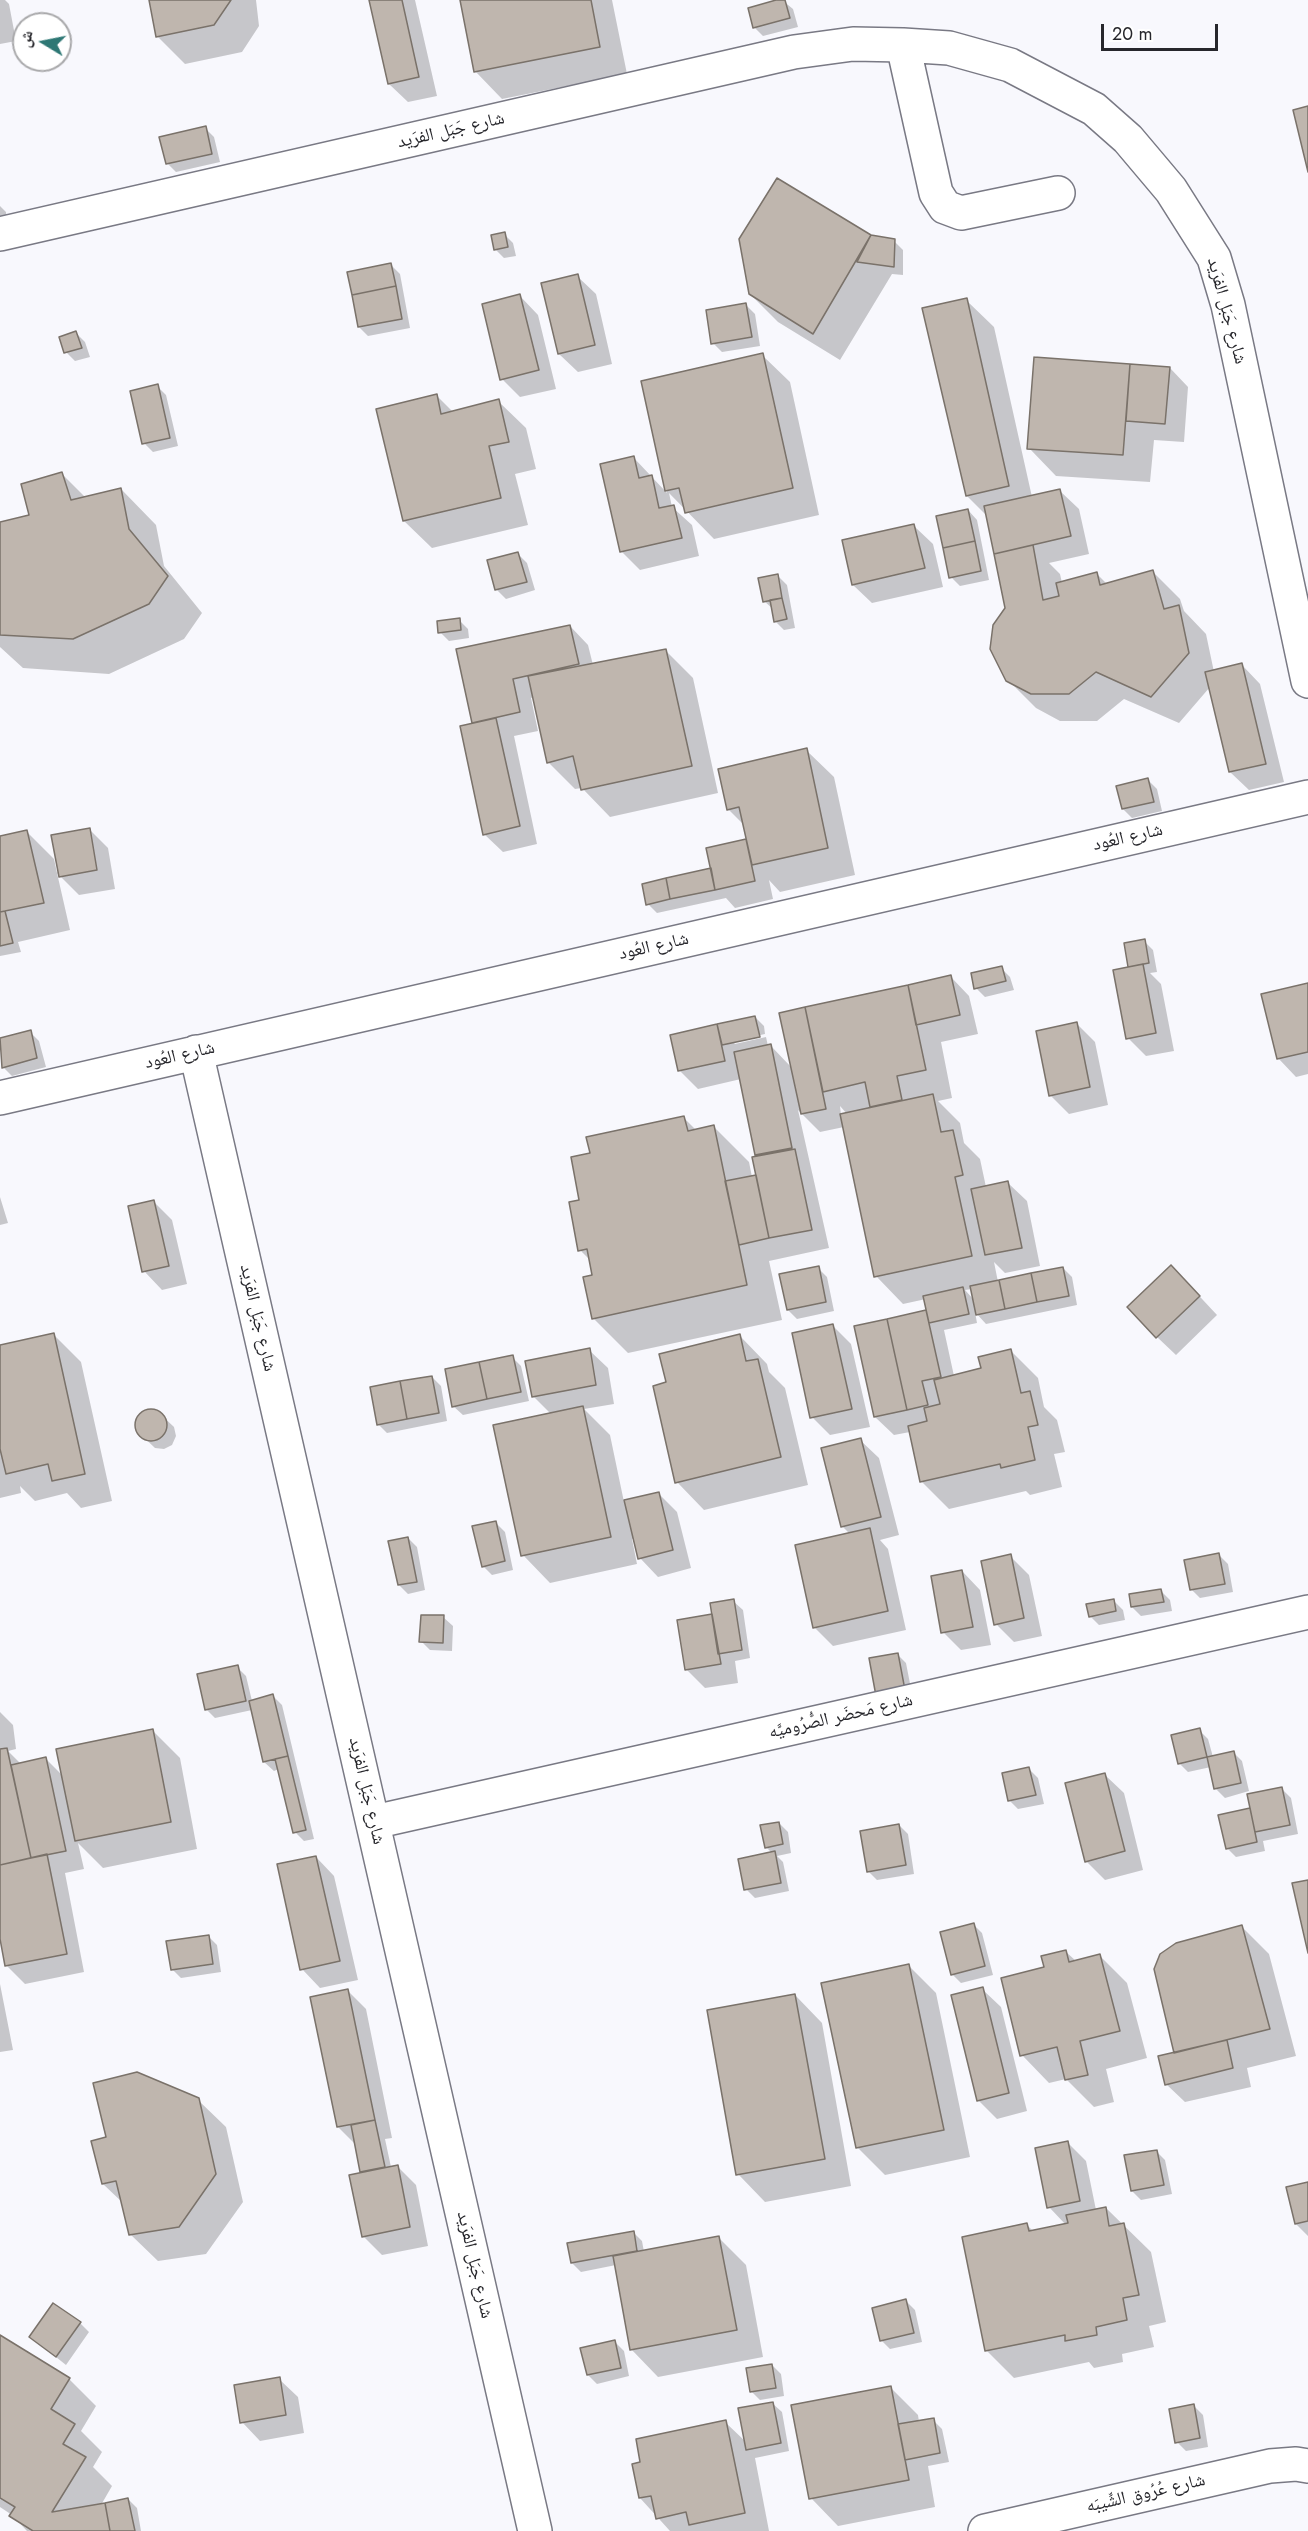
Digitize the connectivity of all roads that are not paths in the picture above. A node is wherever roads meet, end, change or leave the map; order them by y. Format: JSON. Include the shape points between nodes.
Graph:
{"nodes":[{"id":1,"x":903,"y":45,"type":"junction"},
{"id":2,"x":1058,"y":193,"type":"dead end"},
{"id":3,"x":0,"y":234,"type":"edge"},
{"id":4,"x":1308,"y":681,"type":"edge"},
{"id":5,"x":1308,"y":797,"type":"edge"},
{"id":6,"x":196,"y":1052,"type":"junction"},
{"id":7,"x":0,"y":1098,"type":"edge"},
{"id":8,"x":1308,"y":1612,"type":"edge"},
{"id":9,"x":374,"y":1822,"type":"junction"},
{"id":10,"x":1308,"y":2466,"type":"edge"},
{"id":11,"x":535,"y":2531,"type":"edge"},
{"id":12,"x":985,"y":2531,"type":"edge"}],
"edges":[{"from":1,"to":2,"type":"street","via":[[936,193],[945,207],[961,213]]},
{"from":1,"to":3,"type":"street","name":"شارع جَبَل الفرَيد","via":[[853,44],[794,52]]},
{"from":1,"to":4,"type":"street","name":"شارع جَبَل الفرَيد","via":[[949,48],[1010,65],[1094,110],[1128,139],[1171,190],[1208,248],[1228,304]]},
{"from":5,"to":6,"type":"street","name":"شارع العُود"},
{"from":6,"to":7,"type":"street","name":"شارع العُود"},
{"from":6,"to":9,"type":"street","name":"شارع جَبَل الفرَيد"},
{"from":8,"to":9,"type":"street","name":"شارع مَحضَر الصُّرُوميَّه"},
{"from":9,"to":11,"type":"street","name":"شارع جَبَل الفرَيد"},
{"from":10,"to":12,"type":"street","name":"شارع عُرُوق الشِّيبَه","via":[[1270,2466]]}]}
